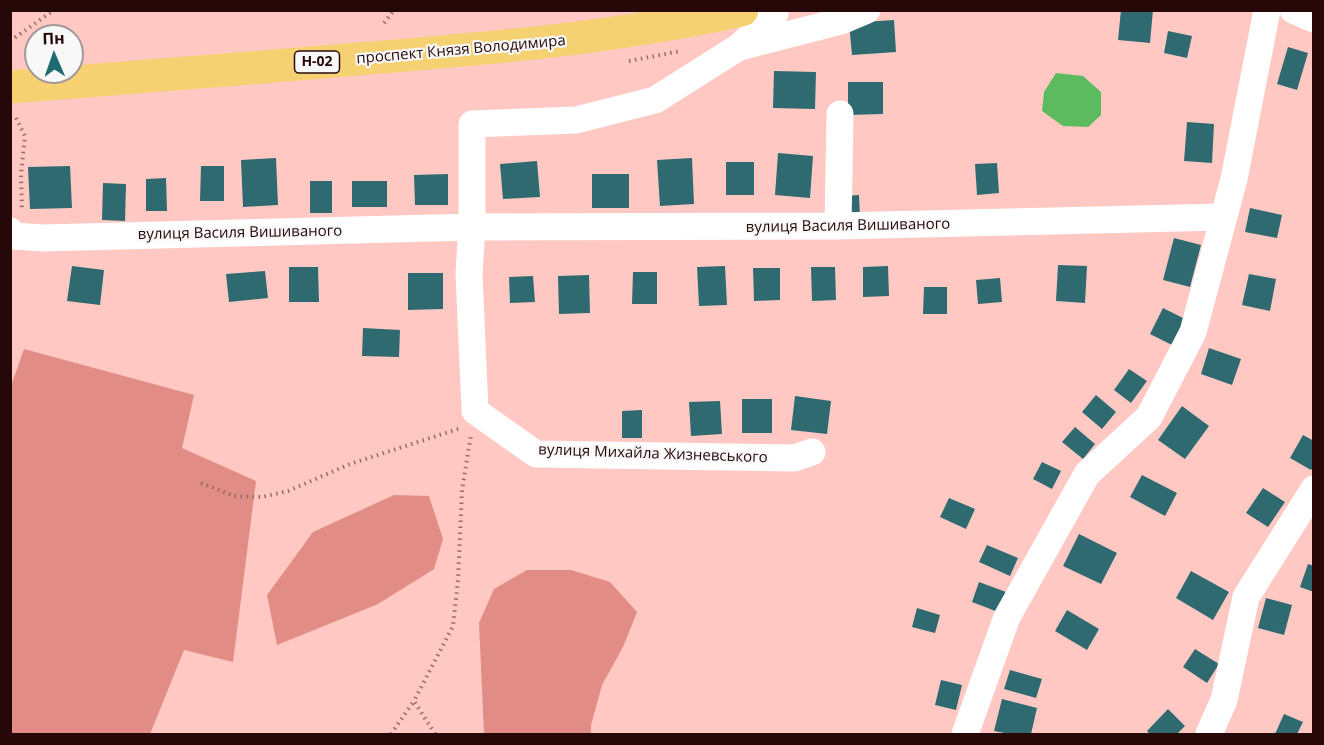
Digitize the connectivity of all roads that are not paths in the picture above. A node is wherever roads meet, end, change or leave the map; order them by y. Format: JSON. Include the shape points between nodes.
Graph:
{"nodes":[{"id":1,"x":742,"y":10,"type":"edge"},
{"id":2,"x":775,"y":10,"type":"edge"},
{"id":3,"x":867,"y":10,"type":"edge"},
{"id":4,"x":1267,"y":10,"type":"edge"},
{"id":5,"x":1293,"y":10,"type":"edge"},
{"id":6,"x":1314,"y":19,"type":"edge"},
{"id":7,"x":739,"y":47,"type":"junction"},
{"id":8,"x":14,"y":103,"type":"edge"},
{"id":9,"x":840,"y":114,"type":"dead end"},
{"id":10,"x":1223,"y":217,"type":"junction"},
{"id":11,"x":838,"y":226,"type":"junction"},
{"id":12,"x":472,"y":227,"type":"junction"},
{"id":13,"x":16,"y":233,"type":"edge"},
{"id":14,"x":812,"y":452,"type":"dead end"},
{"id":15,"x":1314,"y":489,"type":"edge"},
{"id":16,"x":1216,"y":732,"type":"edge"},
{"id":17,"x":965,"y":735,"type":"edge"}],
"edges":[{"from":1,"to":8,"type":"main road","name":"проспект Князя Володимира","number":"Н-02","via":[[624,33]]},
{"from":2,"to":7,"type":"street"},
{"from":3,"to":7,"type":"street","via":[[841,21]]},
{"from":4,"to":10,"type":"street","via":[[1234,180]]},
{"from":5,"to":6,"type":"street"},
{"from":7,"to":12,"type":"street","via":[[655,100],[576,120],[472,124]]},
{"from":9,"to":11,"type":"street"},
{"from":10,"to":11,"type":"street","name":"вулиця Василя Вишиваного"},
{"from":10,"to":17,"type":"street","via":[[1193,332],[1149,417],[1087,474],[1007,617]]},
{"from":11,"to":12,"type":"street","name":"вулиця Василя Вишиваного"},
{"from":12,"to":13,"type":"street","name":"вулиця Василя Вишиваного","via":[[44,238]]},
{"from":12,"to":14,"type":"street","name":"вулиця Михайла Жизневського","via":[[469,273],[475,411],[536,454],[794,458]]},
{"from":15,"to":16,"type":"street","via":[[1246,597]]}]}
